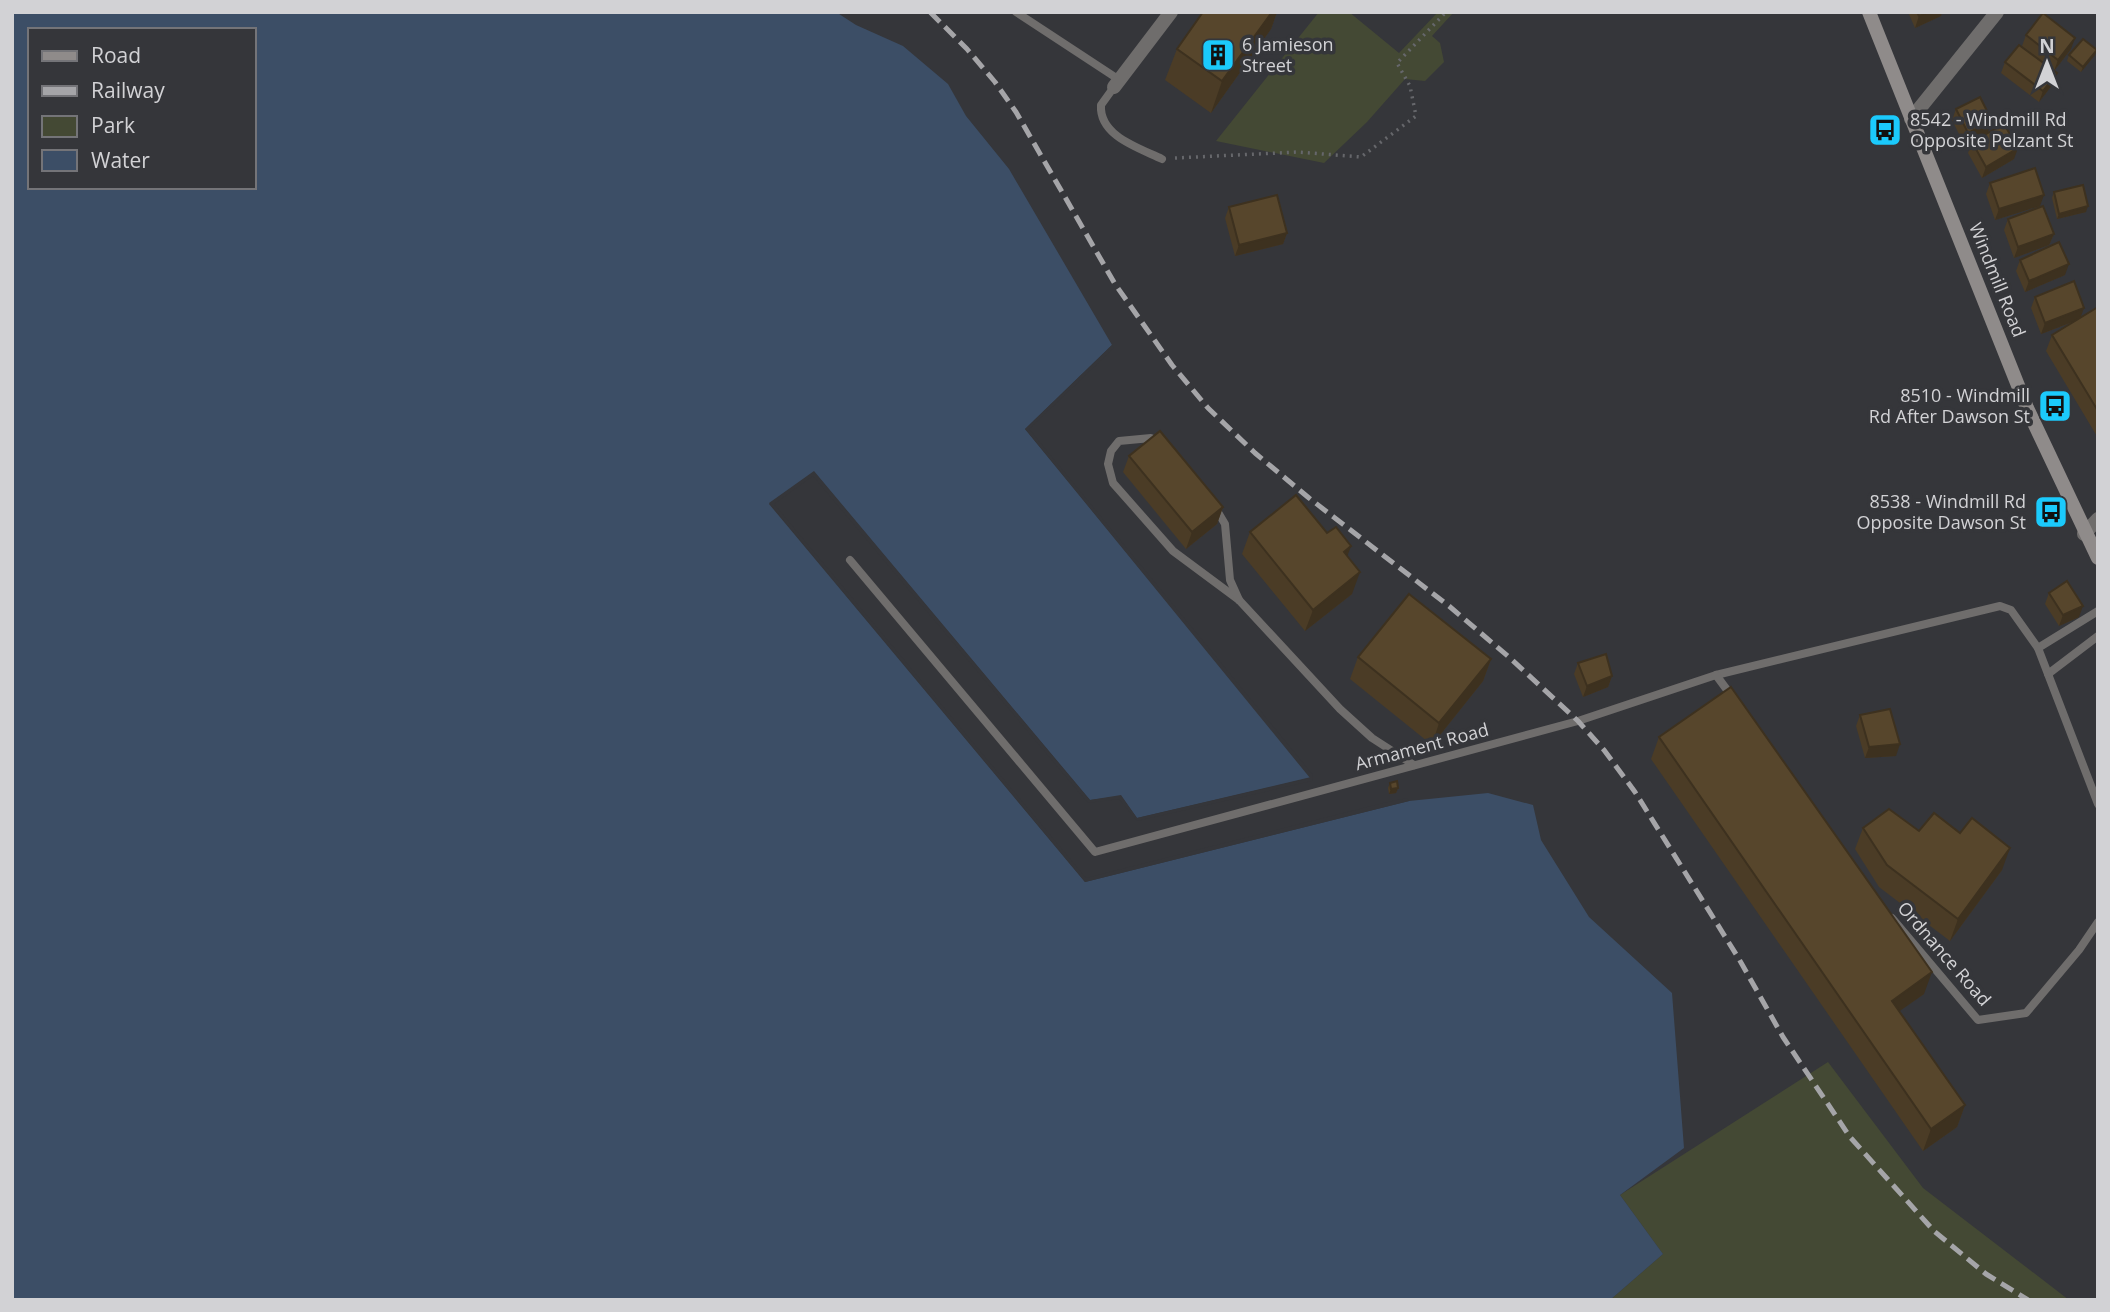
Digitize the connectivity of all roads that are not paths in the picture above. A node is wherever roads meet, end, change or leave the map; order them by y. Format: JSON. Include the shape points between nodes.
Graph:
{"nodes":[{"id":1,"x":1016,"y":12,"type":"edge"},
{"id":2,"x":1171,"y":12,"type":"edge"},
{"id":3,"x":1869,"y":12,"type":"edge"},
{"id":4,"x":1997,"y":12,"type":"edge"},
{"id":5,"x":1116,"y":83,"type":"junction"},
{"id":6,"x":1911,"y":119,"type":"junction"},
{"id":7,"x":1163,"y":159,"type":"road end"},
{"id":8,"x":1171,"y":450,"type":"edge"},
{"id":9,"x":1211,"y":501,"type":"edge"},
{"id":10,"x":2098,"y":519,"type":"edge"},
{"id":11,"x":2084,"y":534,"type":"junction"},
{"id":12,"x":2098,"y":558,"type":"edge"},
{"id":13,"x":850,"y":560,"type":"dead end"},
{"id":14,"x":1240,"y":600,"type":"junction"},
{"id":15,"x":2098,"y":611,"type":"edge"},
{"id":16,"x":2098,"y":636,"type":"edge"},
{"id":17,"x":2038,"y":648,"type":"junction"},
{"id":18,"x":2048,"y":674,"type":"junction"},
{"id":19,"x":1716,"y":675,"type":"junction"},
{"id":20,"x":1740,"y":708,"type":"edge"},
{"id":21,"x":1414,"y":765,"type":"junction"},
{"id":22,"x":2098,"y":804,"type":"edge"},
{"id":23,"x":1883,"y":906,"type":"edge"},
{"id":24,"x":2098,"y":922,"type":"edge"}],
"edges":[{"from":1,"to":5,"type":"lane"},
{"from":2,"to":5,"type":"street"},
{"from":3,"to":6,"type":"main road","name":"Windmill Road"},
{"from":4,"to":6,"type":"street"},
{"from":5,"to":7,"type":"lane","via":[[1101,105],[1102,119],[1118,138]]},
{"from":6,"to":11,"type":"main road","name":"Windmill Road","via":[[2027,408]]},
{"from":8,"to":14,"type":"lane","via":[[1151,438],[1119,441],[1108,464],[1113,483],[1173,551]]},
{"from":9,"to":14,"type":"lane","via":[[1225,524],[1230,580]]},
{"from":10,"to":11,"type":"street"},
{"from":11,"to":12,"type":"main road","name":"Windmill Road"},
{"from":13,"to":21,"type":"lane","name":"Armament Road","via":[[1095,852]]},
{"from":14,"to":21,"type":"lane","via":[[1340,709],[1372,738]]},
{"from":15,"to":17,"type":"lane"},
{"from":16,"to":18,"type":"lane"},
{"from":17,"to":18,"type":"lane","name":"Armament Road"},
{"from":17,"to":19,"type":"lane","name":"Armament Road","via":[[2011,610],[2000,606]]},
{"from":18,"to":22,"type":"lane"},
{"from":19,"to":20,"type":"lane"},
{"from":19,"to":21,"type":"lane","name":"Armament Road","via":[[1578,721]]},
{"from":23,"to":24,"type":"lane","name":"Ordnance Road","via":[[1978,1020],[2026,1013]]}]}
